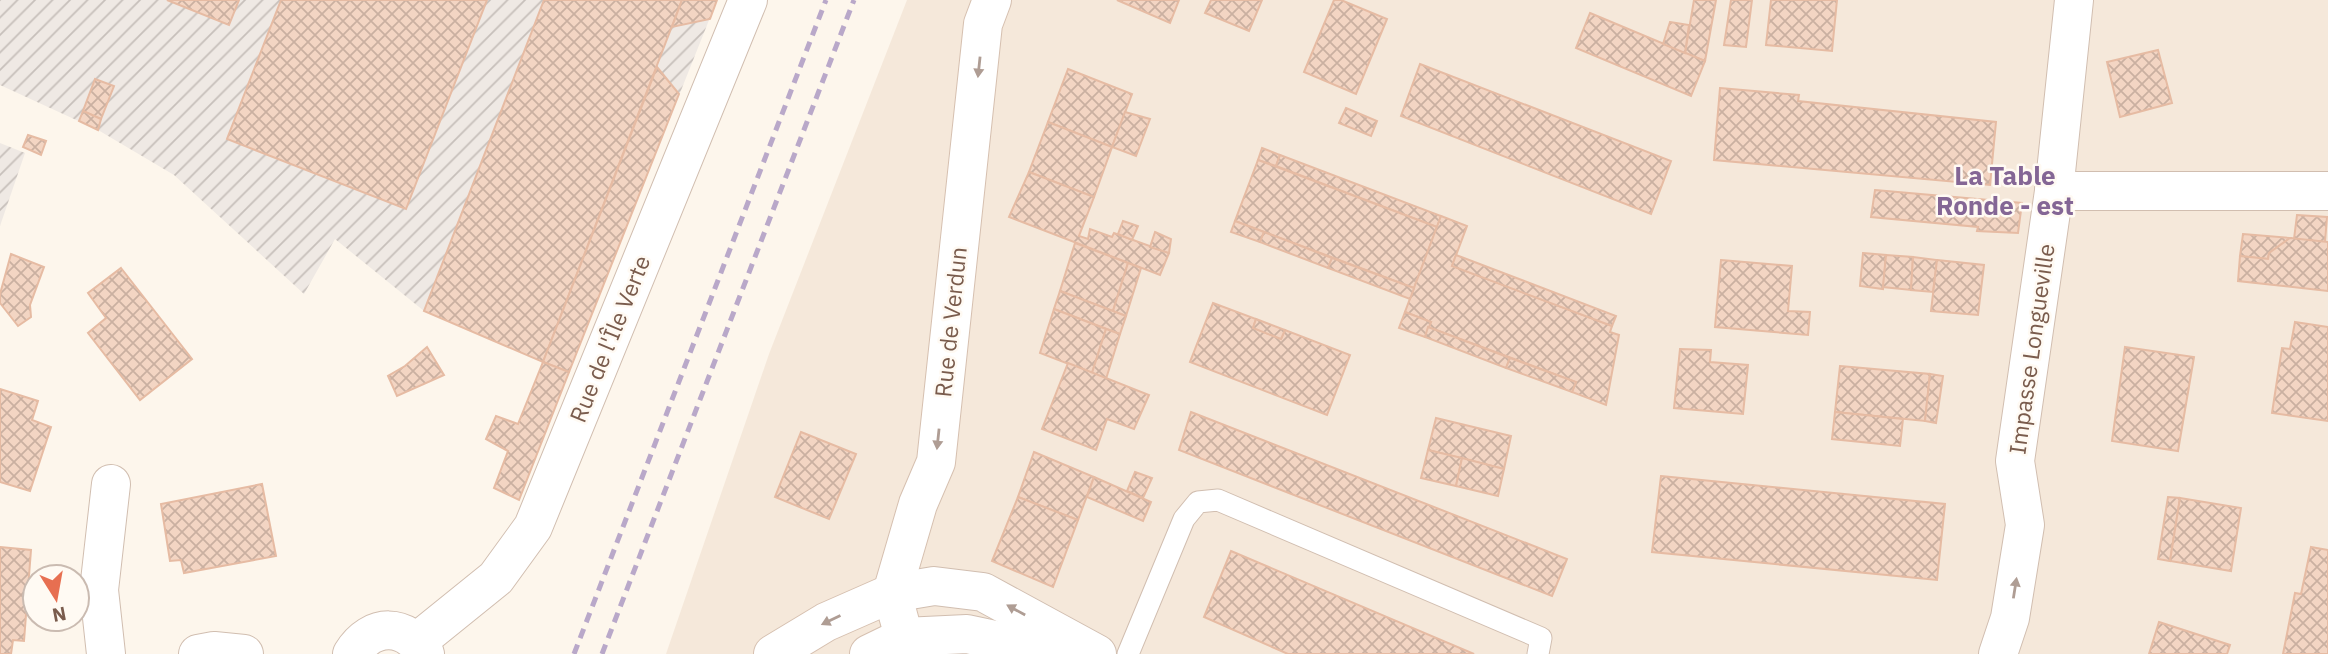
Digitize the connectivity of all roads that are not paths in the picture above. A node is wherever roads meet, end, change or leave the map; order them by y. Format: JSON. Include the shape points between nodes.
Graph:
{"nodes":[{"id":1,"x":748,"y":0,"type":"edge"},
{"id":2,"x":992,"y":0,"type":"edge"},
{"id":3,"x":2074,"y":0,"type":"edge"},
{"id":4,"x":2054,"y":191,"type":"junction"},
{"id":5,"x":2328,"y":191,"type":"edge"},
{"id":6,"x":111,"y":484,"type":"dead end"},
{"id":7,"x":892,"y":593,"type":"junction"},
{"id":8,"x":904,"y":637,"type":"junction"},
{"id":9,"x":421,"y":648,"type":"edge"},
{"id":10,"x":106,"y":654,"type":"edge"},
{"id":11,"x":198,"y":654,"type":"edge"},
{"id":12,"x":244,"y":654,"type":"edge"},
{"id":13,"x":352,"y":654,"type":"edge"},
{"id":14,"x":773,"y":654,"type":"edge"},
{"id":15,"x":869,"y":654,"type":"edge"},
{"id":16,"x":1060,"y":654,"type":"edge"},
{"id":17,"x":1097,"y":654,"type":"edge"},
{"id":18,"x":1128,"y":654,"type":"edge"},
{"id":19,"x":1538,"y":654,"type":"edge"},
{"id":20,"x":1998,"y":654,"type":"edge"}],
"edges":[{"from":1,"to":9,"type":"street","name":"Rue de l'Île Verte","via":[[533,527],[496,578]]},
{"from":2,"to":7,"type":"street","name":"Rue de Verdun","one_way":true,"via":[[984,23],[936,462],[918,504]]},
{"from":3,"to":4,"type":"street","name":"Impasse Longueville"},
{"from":4,"to":5,"type":"street"},
{"from":20,"to":4,"type":"street","name":"Impasse Longueville","one_way":true,"via":[[2010,618],[2025,524],[2015,461]]},
{"from":6,"to":10,"type":"street","via":[[99,590]]},
{"from":7,"to":8,"type":"street"},
{"from":7,"to":14,"type":"street","one_way":true,"via":[[826,622]]},
{"from":17,"to":7,"type":"street","one_way":true,"via":[[983,592],[934,586]]},
{"from":8,"to":15,"type":"street"},
{"from":8,"to":16,"type":"street","via":[[967,634]]},
{"from":9,"to":13,"type":"street","via":[[409,635],[380,631]]},
{"from":11,"to":12,"type":"street"},
{"from":18,"to":19,"type":"lane","via":[[1184,519],[1198,502],[1218,500],[1541,638]]}]}
